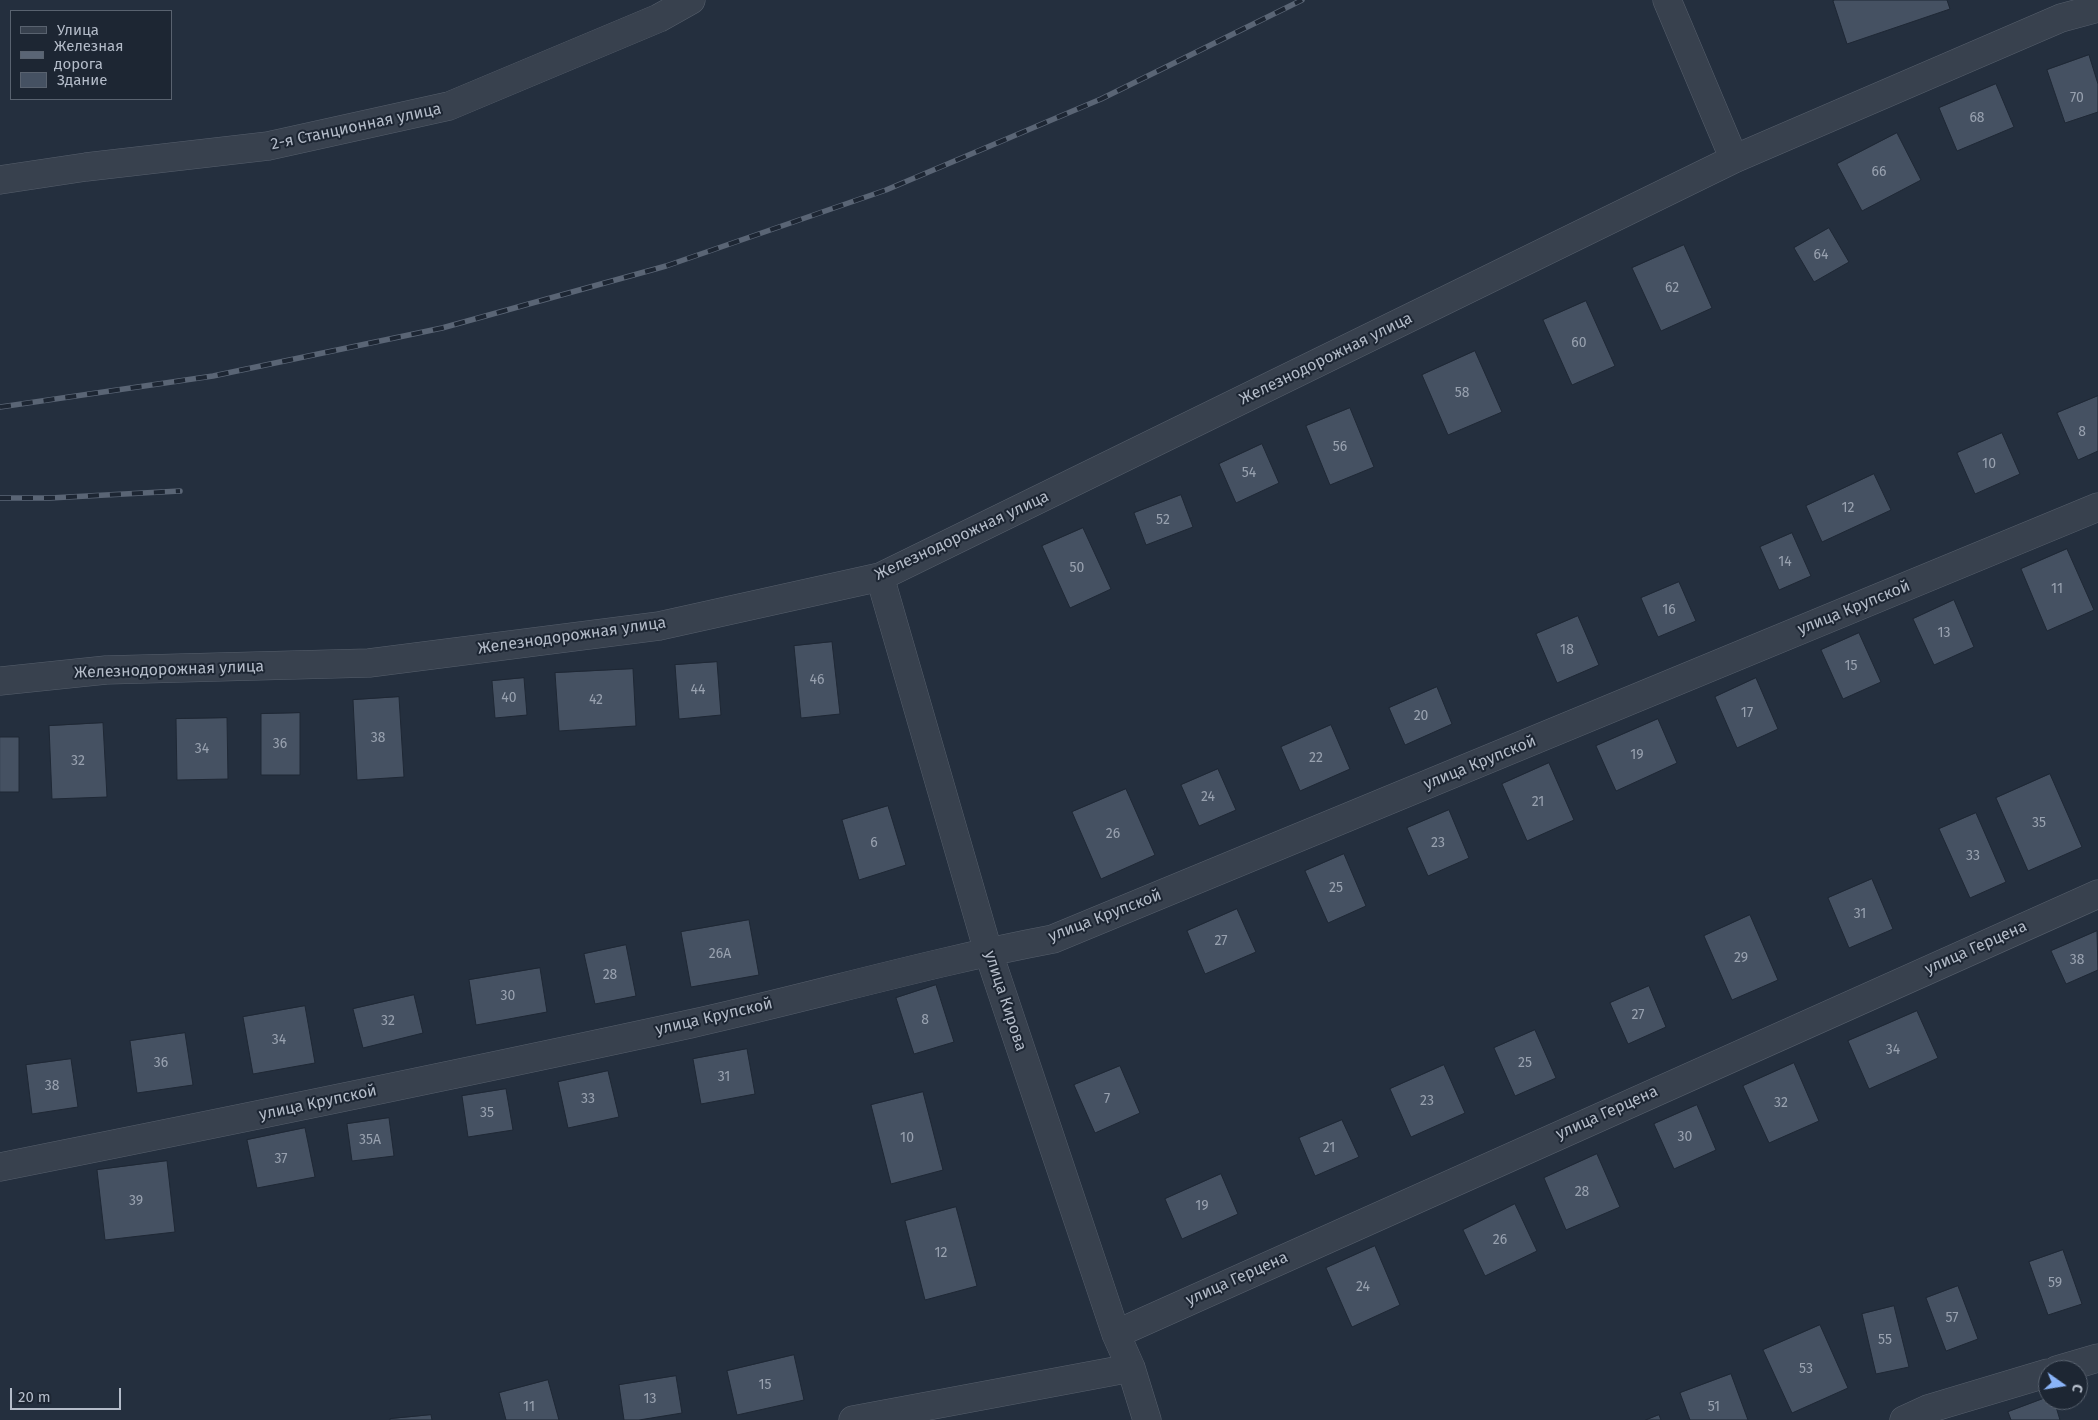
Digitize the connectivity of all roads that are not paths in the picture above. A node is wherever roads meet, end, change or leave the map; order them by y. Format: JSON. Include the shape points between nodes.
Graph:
{"nodes":[{"id":1,"x":691,"y":0,"type":"edge"},
{"id":2,"x":1667,"y":0,"type":"edge"},
{"id":3,"x":2098,"y":8,"type":"edge"},
{"id":4,"x":1734,"y":159,"type":"junction"},
{"id":5,"x":0,"y":180,"type":"edge"},
{"id":6,"x":2098,"y":507,"type":"edge"},
{"id":7,"x":880,"y":578,"type":"junction"},
{"id":8,"x":0,"y":681,"type":"edge"},
{"id":9,"x":2098,"y":894,"type":"edge"},
{"id":10,"x":988,"y":951,"type":"junction"},
{"id":11,"x":0,"y":1167,"type":"edge"},
{"id":12,"x":1116,"y":1334,"type":"junction"},
{"id":13,"x":1131,"y":1368,"type":"junction"},
{"id":14,"x":2038,"y":1376,"type":"edge"},
{"id":15,"x":853,"y":1420,"type":"edge"},
{"id":16,"x":1147,"y":1420,"type":"edge"},
{"id":17,"x":1904,"y":1420,"type":"edge"}],
"edges":[{"from":1,"to":5,"type":"street","name":"2-я Станционная улица","via":[[659,18],[449,106],[268,146]]},
{"from":2,"to":4,"type":"street"},
{"from":3,"to":4,"type":"street","name":"Железнодорожная улица","via":[[2061,18]]},
{"from":4,"to":7,"type":"street","name":"Железнодорожная улица"},
{"from":6,"to":10,"type":"street","name":"улица Крупской","via":[[1053,939]]},
{"from":7,"to":8,"type":"street","name":"Железнодорожная улица","via":[[659,626],[369,663],[106,670]]},
{"from":7,"to":10,"type":"street","name":"улица Кирова"},
{"from":9,"to":12,"type":"street","name":"улица Герцена"},
{"from":10,"to":11,"type":"street","name":"улица Крупской","via":[[693,1023]]},
{"from":10,"to":12,"type":"street","name":"улица Кирова"},
{"from":12,"to":13,"type":"street","name":"улица Кирова"},
{"from":13,"to":15,"type":"street"},
{"from":13,"to":16,"type":"street","name":"улица Кирова"},
{"from":14,"to":17,"type":"street","via":[[1928,1408]]}]}
